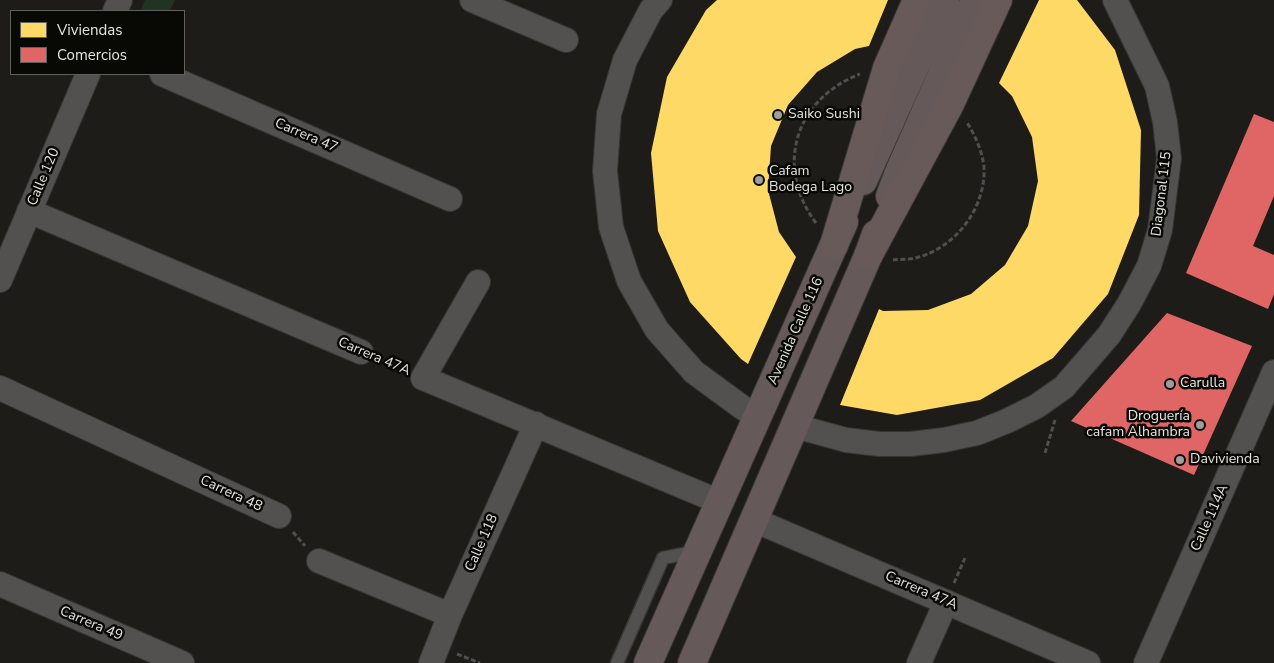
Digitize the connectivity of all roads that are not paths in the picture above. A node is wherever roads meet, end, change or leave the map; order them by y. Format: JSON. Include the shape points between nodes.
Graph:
{"nodes":[{"id":1,"x":472,"y":0,"type":"edge"},
{"id":2,"x":660,"y":0,"type":"edge"},
{"id":3,"x":917,"y":0,"type":"edge"},
{"id":4,"x":945,"y":0,"type":"edge"},
{"id":5,"x":975,"y":0,"type":"edge"},
{"id":6,"x":998,"y":0,"type":"edge"},
{"id":7,"x":1114,"y":0,"type":"edge"},
{"id":8,"x":566,"y":40,"type":"dead end"},
{"id":9,"x":88,"y":75,"type":"edge"},
{"id":10,"x":164,"y":75,"type":"edge"},
{"id":11,"x":450,"y":199,"type":"dead end"},
{"id":12,"x":30,"y":211,"type":"junction"},
{"id":13,"x":827,"y":237,"type":"junction"},
{"id":14,"x":879,"y":258,"type":"junction"},
{"id":15,"x":0,"y":280,"type":"edge"},
{"id":16,"x":478,"y":282,"type":"dead end"},
{"id":17,"x":360,"y":352,"type":"road end"},
{"id":18,"x":1274,"y":372,"type":"edge"},
{"id":19,"x":0,"y":388,"type":"edge"},
{"id":20,"x":758,"y":416,"type":"junction"},
{"id":21,"x":536,"y":424,"type":"junction"},
{"id":22,"x":795,"y":426,"type":"junction"},
{"id":23,"x":720,"y":502,"type":"junction"},
{"id":24,"x":279,"y":516,"type":"road end"},
{"id":25,"x":754,"y":520,"type":"junction"},
{"id":26,"x":698,"y":551,"type":"junction"},
{"id":27,"x":319,"y":561,"type":"road end"},
{"id":28,"x":0,"y":584,"type":"edge"},
{"id":29,"x":946,"y":602,"type":"junction"},
{"id":30,"x":450,"y":615,"type":"junction"},
{"id":31,"x":182,"y":663,"type":"edge"},
{"id":32,"x":431,"y":663,"type":"edge"},
{"id":33,"x":617,"y":663,"type":"edge"},
{"id":34,"x":648,"y":663,"type":"edge"},
{"id":35,"x":692,"y":663,"type":"edge"},
{"id":36,"x":919,"y":663,"type":"edge"},
{"id":37,"x":1088,"y":663,"type":"edge"},
{"id":38,"x":1146,"y":663,"type":"edge"}],
"edges":[{"from":1,"to":8,"type":"street"},
{"from":2,"to":20,"type":"street","via":[[651,10],[625,60],[609,114],[605,171],[611,227],[629,281],[657,330],[694,372]]},
{"from":3,"to":13,"type":"highway","via":[[887,68]]},
{"from":4,"to":13,"type":"main road","name":"Avenida Calle 116"},
{"from":5,"to":14,"type":"main road","via":[[900,170]]},
{"from":6,"to":14,"type":"highway"},
{"from":7,"to":22,"type":"street","name":"Diagonal 115","via":[[1158,86],[1169,158],[1160,230],[1149,266],[1109,335],[1064,387],[1030,410],[977,432],[944,440],[878,444],[846,440]]},
{"from":9,"to":12,"type":"street","name":"Calle 120"},
{"from":10,"to":11,"type":"street","name":"Carrera 47"},
{"from":12,"to":15,"type":"street","name":"Calle 120"},
{"from":12,"to":17,"type":"street","name":"Carrera 47A"},
{"from":13,"to":20,"type":"main road","name":"Avenida Calle 116"},
{"from":14,"to":22,"type":"main road"},
{"from":16,"to":21,"type":"street","name":"Carrera 47A","via":[[423,378]]},
{"from":18,"to":38,"type":"street","name":"Calle 114A"},
{"from":19,"to":24,"type":"street","name":"Carrera 48"},
{"from":20,"to":23,"type":"main road","name":"Avenida Calle 116"},
{"from":21,"to":23,"type":"street","name":"Carrera 47A"},
{"from":21,"to":30,"type":"street","name":"Calle 118"},
{"from":22,"to":25,"type":"main road"},
{"from":23,"to":26,"type":"main road","name":"Avenida Calle 116"},
{"from":25,"to":29,"type":"street","name":"Carrera 47A"},
{"from":25,"to":35,"type":"main road"},
{"from":26,"to":33,"type":"lane","via":[[663,558]]},
{"from":26,"to":34,"type":"main road","name":"Avenida Calle 116"},
{"from":27,"to":30,"type":"street"},
{"from":28,"to":31,"type":"street","name":"Carrera 49"},
{"from":29,"to":36,"type":"street"},
{"from":29,"to":37,"type":"street","name":"Carrera 47A"},
{"from":30,"to":32,"type":"street","name":"Calle 118"}]}
